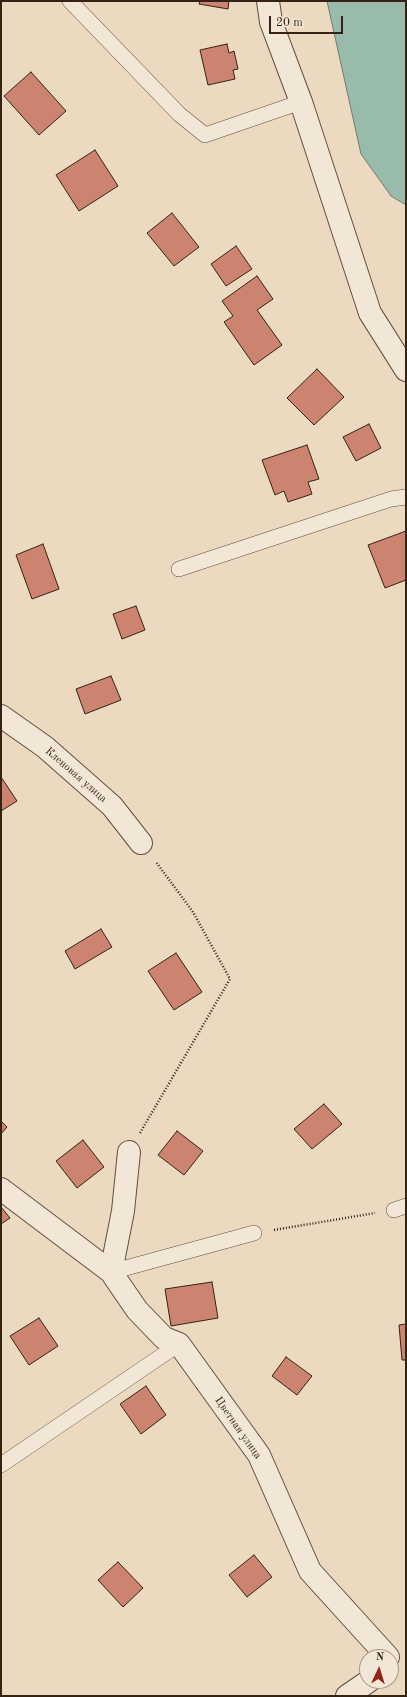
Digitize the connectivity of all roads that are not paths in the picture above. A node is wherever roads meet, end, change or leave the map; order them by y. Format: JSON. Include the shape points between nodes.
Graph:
{"nodes":[{"id":1,"x":70,"y":1,"type":"edge"},
{"id":2,"x":268,"y":1,"type":"edge"},
{"id":3,"x":301,"y":102,"type":"junction"},
{"id":4,"x":406,"y":370,"type":"edge"},
{"id":5,"x":406,"y":497,"type":"edge"},
{"id":6,"x":179,"y":569,"type":"dead end"},
{"id":7,"x":1,"y":716,"type":"edge"},
{"id":8,"x":141,"y":843,"type":"road end"},
{"id":9,"x":129,"y":1152,"type":"road end"},
{"id":10,"x":1,"y":1189,"type":"edge"},
{"id":11,"x":254,"y":1233,"type":"road end"},
{"id":12,"x":111,"y":1272,"type":"junction"},
{"id":13,"x":179,"y":1344,"type":"junction"},
{"id":14,"x":1,"y":1465,"type":"edge"},
{"id":15,"x":383,"y":1649,"type":"edge"},
{"id":16,"x":359,"y":1688,"type":"edge"},
{"id":17,"x":347,"y":1696,"type":"edge"}],
"edges":[{"from":1,"to":3,"type":"lane","via":[[179,114],[205,135]]},
{"from":2,"to":3,"type":"street","via":[[271,22]]},
{"from":3,"to":4,"type":"street","via":[[370,313]]},
{"from":5,"to":6,"type":"lane","via":[[383,502]]},
{"from":7,"to":8,"type":"street","name":"Кленовая улица","via":[[45,747],[112,806]]},
{"from":9,"to":12,"type":"street","via":[[123,1211]]},
{"from":10,"to":12,"type":"street","name":"Цветная улица"},
{"from":11,"to":12,"type":"lane"},
{"from":12,"to":13,"type":"street","name":"Цветная улица","via":[[137,1310],[164,1338]]},
{"from":13,"to":14,"type":"lane"},
{"from":13,"to":15,"type":"street","name":"Цветная улица","via":[[259,1455],[310,1571]]},
{"from":16,"to":17,"type":"street"}]}
